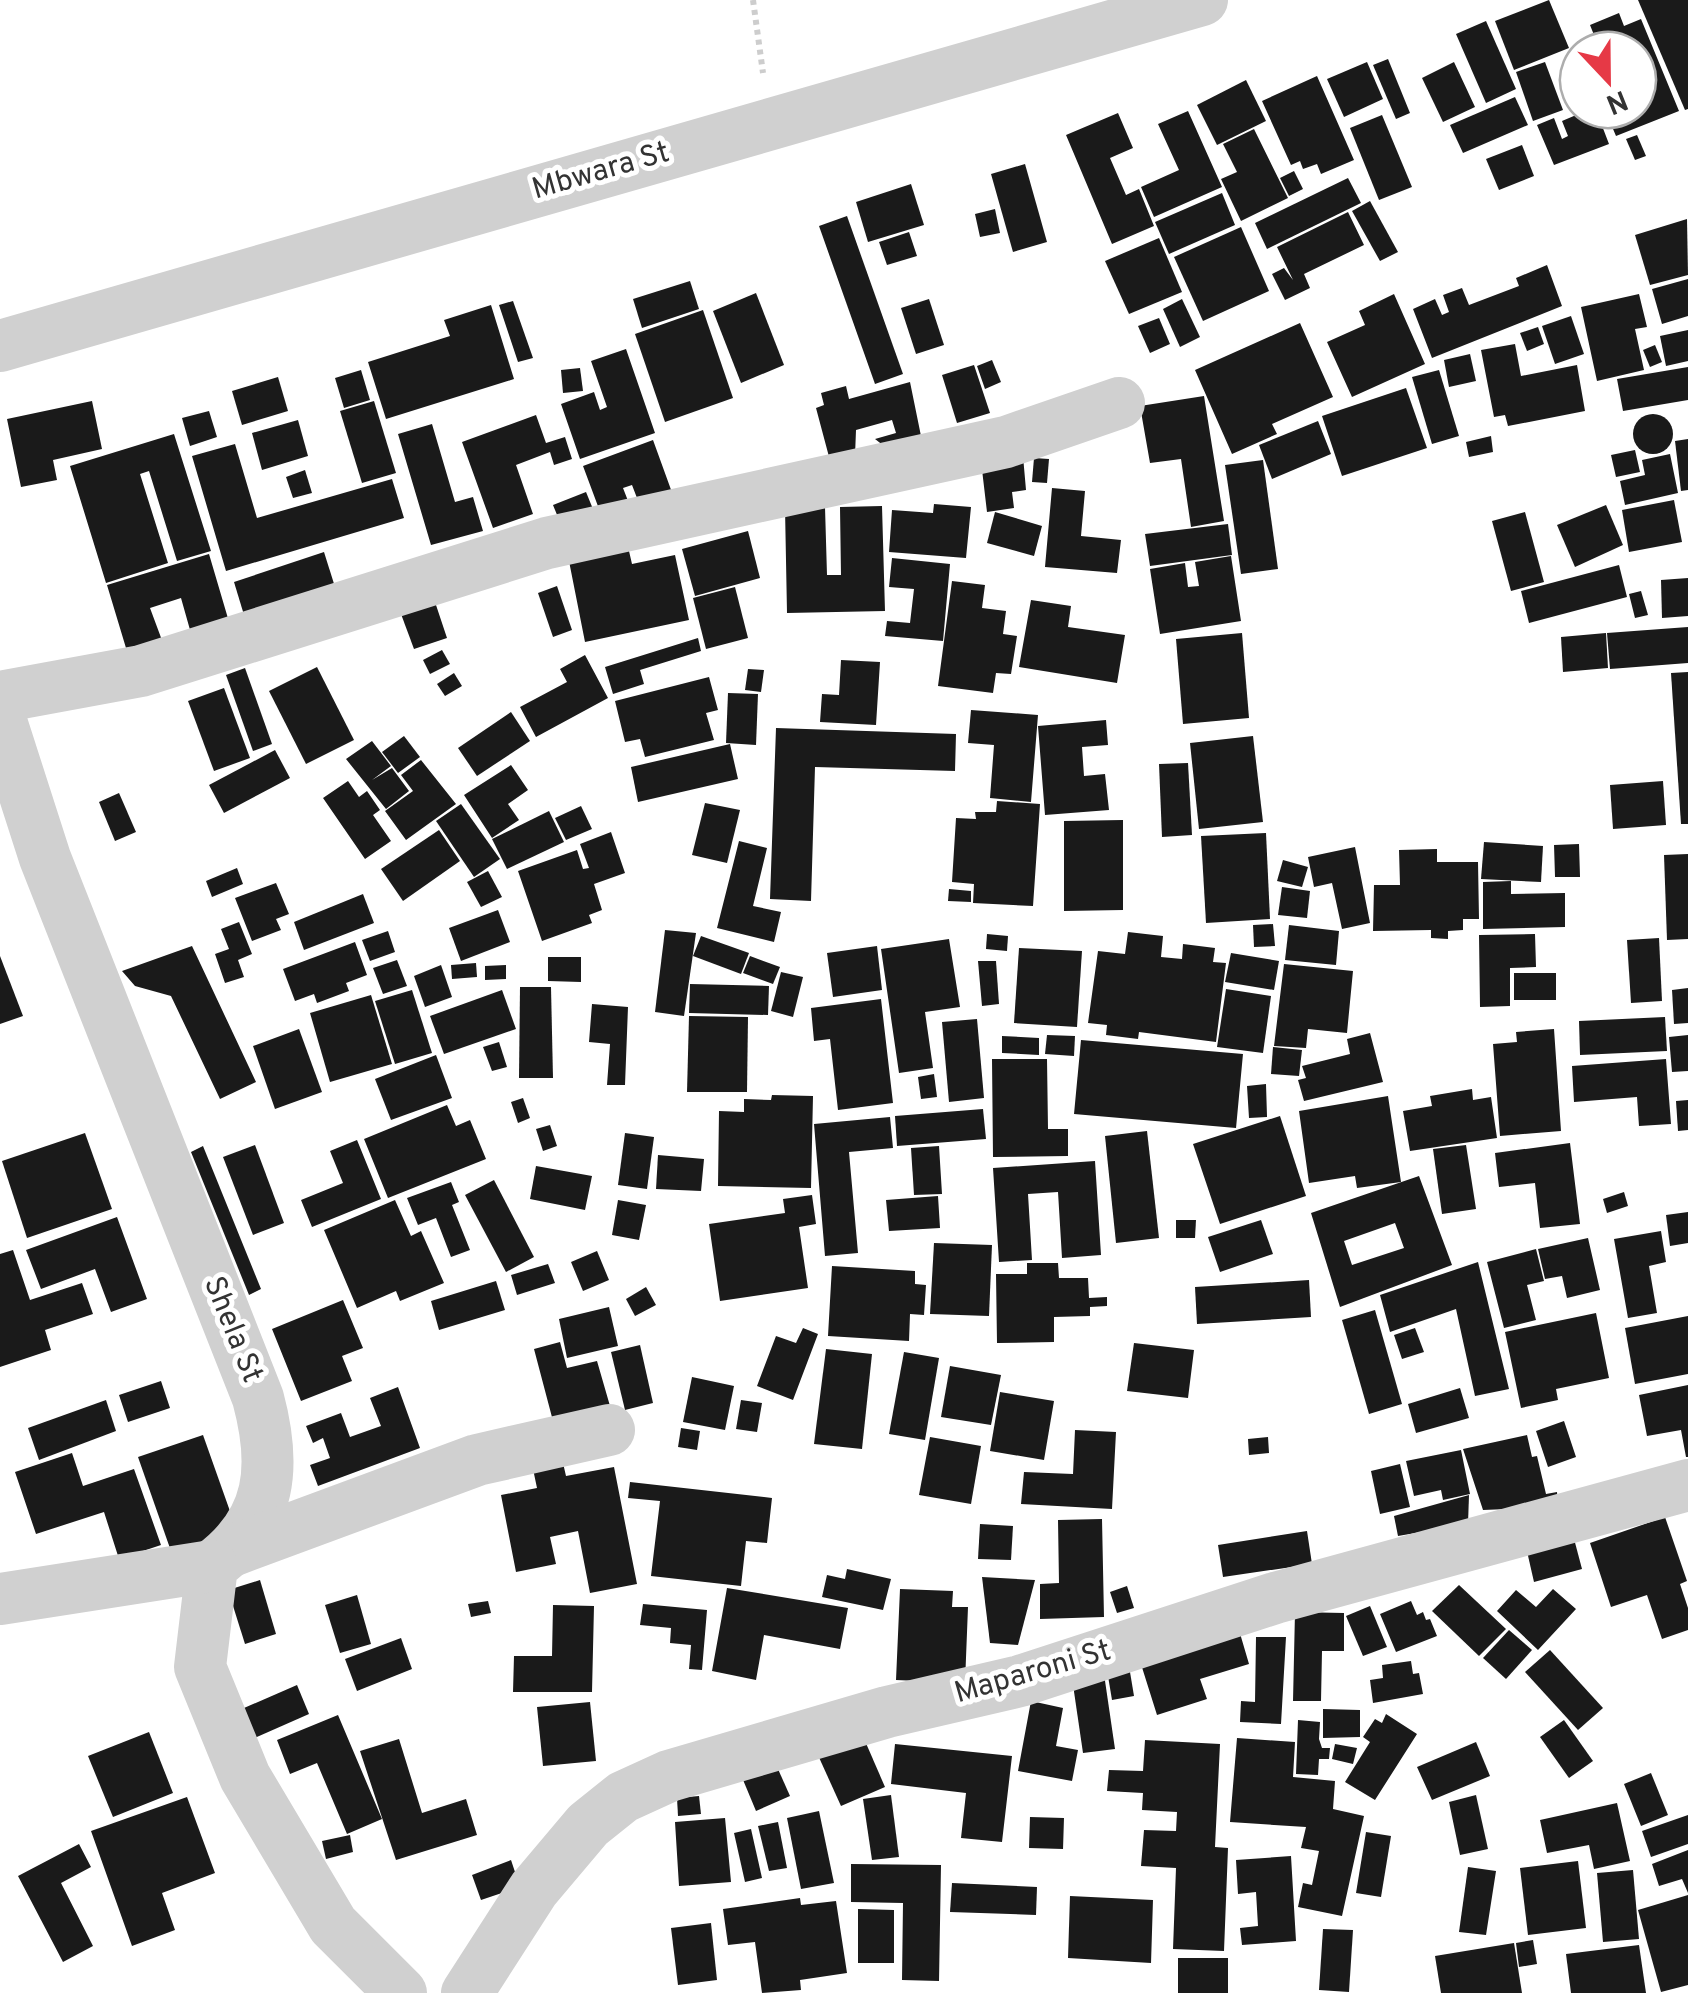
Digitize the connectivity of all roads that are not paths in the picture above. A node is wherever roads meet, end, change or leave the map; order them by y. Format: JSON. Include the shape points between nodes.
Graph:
{"nodes":[{"id":1,"x":1202,"y":0,"type":"edge"},
{"id":2,"x":0,"y":346,"type":"edge"},
{"id":3,"x":1118,"y":403,"type":"dead end"},
{"id":4,"x":0,"y":697,"type":"edge"},
{"id":5,"x":0,"y":718,"type":"edge"},
{"id":6,"x":609,"y":1430,"type":"dead end"},
{"id":7,"x":1688,"y":1485,"type":"edge"},
{"id":8,"x":223,"y":1558,"type":"junction"},
{"id":9,"x":0,"y":1599,"type":"edge"},
{"id":10,"x":401,"y":1993,"type":"edge"},
{"id":11,"x":467,"y":1993,"type":"edge"}],
"edges":[{"from":1,"to":2,"type":"street","name":"Mbwara St"},
{"from":3,"to":4,"type":"street","via":[[1006,442],[547,543],[141,671]]},
{"from":5,"to":8,"type":"street","name":"Shela St","via":[[45,858],[271,1444],[254,1516]]},
{"from":6,"to":8,"type":"street","via":[[477,1460]]},
{"from":7,"to":11,"type":"street","name":"Maparoni St","via":[[670,1776],[623,1797],[588,1825],[534,1889]]},
{"from":8,"to":9,"type":"street"},
{"from":8,"to":10,"type":"street","name":"Shela St","via":[[200,1667],[244,1778],[333,1925]]}]}
